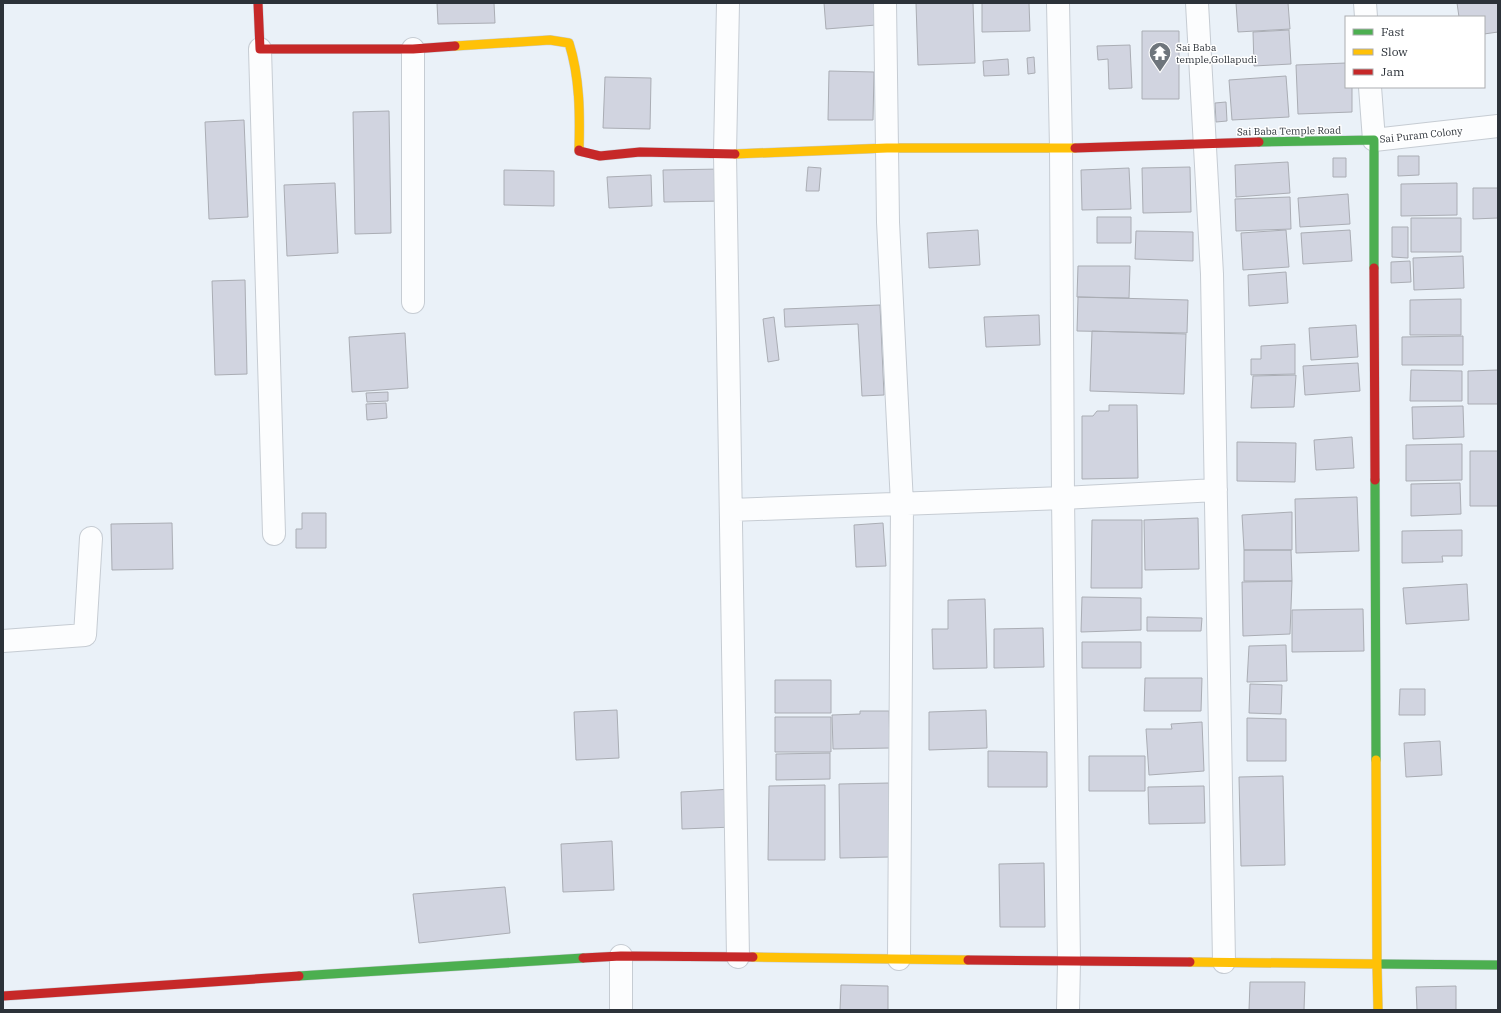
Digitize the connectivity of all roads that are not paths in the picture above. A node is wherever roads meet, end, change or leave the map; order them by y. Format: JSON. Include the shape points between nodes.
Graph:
{"nodes":[{"id":1,"x":258,"y":3,"type":"edge"},
{"id":2,"x":728,"y":3,"type":"edge"},
{"id":3,"x":885,"y":3,"type":"edge"},
{"id":4,"x":1058,"y":3,"type":"edge"},
{"id":5,"x":1197,"y":3,"type":"edge"},
{"id":6,"x":1365,"y":3,"type":"edge"},
{"id":7,"x":1366,"y":16,"type":"edge"},
{"id":8,"x":260,"y":49,"type":"junction"},
{"id":9,"x":413,"y":49,"type":"junction"},
{"id":10,"x":1370,"y":88,"type":"edge"},
{"id":11,"x":1498,"y":126,"type":"edge"},
{"id":12,"x":1374,"y":140,"type":"junction"},
{"id":13,"x":1205,"y":143,"type":"junction"},
{"id":14,"x":887,"y":148,"type":"junction"},
{"id":15,"x":1061,"y":148,"type":"junction"},
{"id":16,"x":726,"y":154,"type":"junction"},
{"id":17,"x":413,"y":302,"type":"dead end"},
{"id":18,"x":1216,"y":490,"type":"junction"},
{"id":19,"x":1063,"y":498,"type":"junction"},
{"id":20,"x":902,"y":504,"type":"junction"},
{"id":21,"x":731,"y":510,"type":"junction"},
{"id":22,"x":274,"y":534,"type":"dead end"},
{"id":23,"x":91,"y":538,"type":"dead end"},
{"id":24,"x":3,"y":641,"type":"edge"},
{"id":25,"x":621,"y":956,"type":"junction"},
{"id":26,"x":738,"y":957,"type":"junction"},
{"id":27,"x":899,"y":959,"type":"junction"},
{"id":28,"x":1069,"y":962,"type":"junction"},
{"id":29,"x":1224,"y":962,"type":"junction"},
{"id":30,"x":1377,"y":964,"type":"junction"},
{"id":31,"x":1498,"y":965,"type":"edge"},
{"id":32,"x":3,"y":996,"type":"edge"},
{"id":33,"x":621,"y":1010,"type":"edge"},
{"id":34,"x":1068,"y":1010,"type":"edge"},
{"id":35,"x":1378,"y":1010,"type":"edge"}],
"edges":[{"from":1,"to":8,"type":"street"},
{"from":2,"to":16,"type":"street"},
{"from":3,"to":14,"type":"street"},
{"from":4,"to":15,"type":"street"},
{"from":5,"to":13,"type":"street"},
{"from":6,"to":7,"type":"street"},
{"from":8,"to":9,"type":"street"},
{"from":8,"to":22,"type":"street"},
{"from":9,"to":16,"type":"street","name":"Sai Baba Temple Road","via":[[550,40],[569,42],[575,64],[580,151],[600,156],[640,152]]},
{"from":9,"to":17,"type":"street"},
{"from":10,"to":12,"type":"street","name":"Sai Puram Colony"},
{"from":11,"to":12,"type":"street","name":"Sai Puram Colony"},
{"from":12,"to":13,"type":"street","name":"Sai Baba Temple Road"},
{"from":12,"to":30,"type":"street"},
{"from":13,"to":15,"type":"street","name":"Sai Baba Temple Road"},
{"from":13,"to":18,"type":"street","via":[[1212,274]]},
{"from":14,"to":15,"type":"street","name":"Sai Baba Temple Road"},
{"from":14,"to":16,"type":"street","name":"Sai Baba Temple Road"},
{"from":14,"to":20,"type":"street","via":[[888,222]]},
{"from":15,"to":19,"type":"street"},
{"from":16,"to":21,"type":"street"},
{"from":18,"to":19,"type":"street"},
{"from":18,"to":29,"type":"street"},
{"from":19,"to":20,"type":"street"},
{"from":19,"to":28,"type":"street"},
{"from":20,"to":21,"type":"street"},
{"from":20,"to":27,"type":"street"},
{"from":21,"to":26,"type":"street"},
{"from":23,"to":24,"type":"street","via":[[85,635]]},
{"from":25,"to":26,"type":"street"},
{"from":25,"to":32,"type":"street"},
{"from":25,"to":33,"type":"street"},
{"from":26,"to":27,"type":"street"},
{"from":27,"to":28,"type":"street"},
{"from":28,"to":29,"type":"street"},
{"from":28,"to":34,"type":"street"},
{"from":29,"to":30,"type":"street"},
{"from":30,"to":31,"type":"street"},
{"from":30,"to":35,"type":"street"}]}
